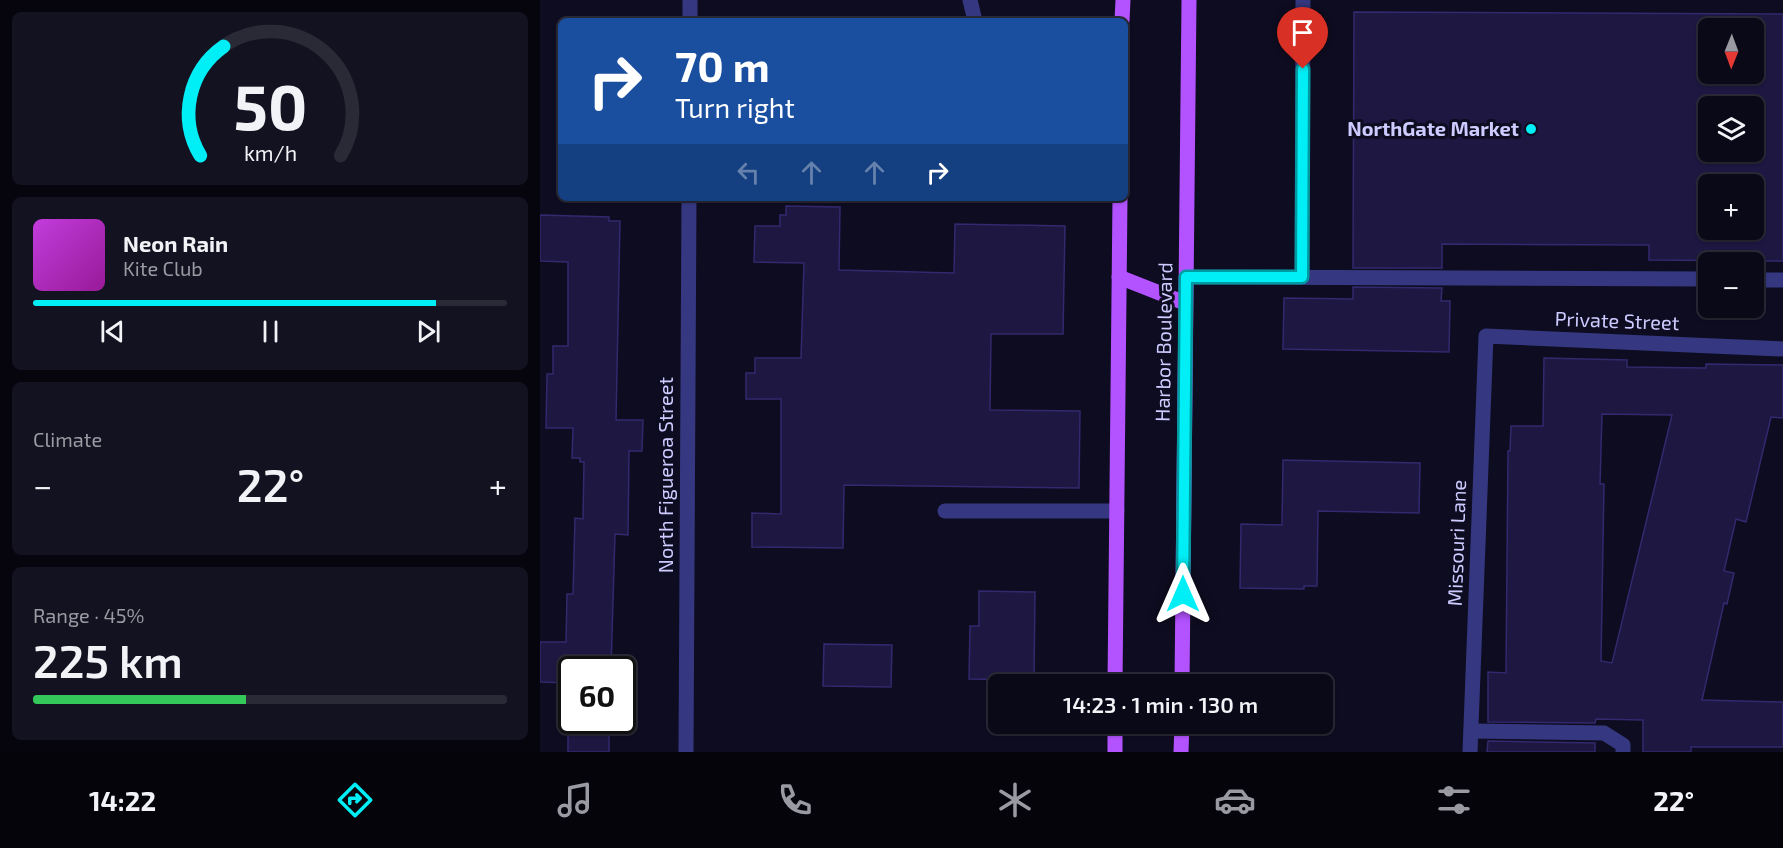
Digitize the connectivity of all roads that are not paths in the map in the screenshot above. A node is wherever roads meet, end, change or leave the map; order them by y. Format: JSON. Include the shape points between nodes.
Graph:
{"nodes":[{"id":1,"x":690,"y":0,"type":"edge"},
{"id":2,"x":970,"y":0,"type":"edge"},
{"id":3,"x":1122,"y":0,"type":"edge"},
{"id":4,"x":1189,"y":0,"type":"edge"},
{"id":5,"x":1303,"y":0,"type":"edge"},
{"id":6,"x":690,"y":18,"type":"edge"},
{"id":7,"x":974,"y":18,"type":"edge"},
{"id":8,"x":1122,"y":18,"type":"edge"},
{"id":9,"x":689,"y":201,"type":"edge"},
{"id":10,"x":1120,"y":201,"type":"edge"},
{"id":11,"x":1119,"y":277,"type":"junction"},
{"id":12,"x":1186,"y":277,"type":"junction"},
{"id":13,"x":1302,"y":277,"type":"junction"},
{"id":14,"x":1698,"y":279,"type":"edge"},
{"id":15,"x":1764,"y":280,"type":"edge"},
{"id":16,"x":1783,"y":280,"type":"edge"},
{"id":17,"x":1185,"y":303,"type":"junction"},
{"id":18,"x":1486,"y":336,"type":"joint"},
{"id":19,"x":1783,"y":349,"type":"edge"},
{"id":20,"x":945,"y":511,"type":"dead end"},
{"id":21,"x":1117,"y":511,"type":"junction"},
{"id":22,"x":1115,"y":674,"type":"edge"},
{"id":23,"x":1182,"y":674,"type":"edge"},
{"id":24,"x":1471,"y":731,"type":"junction"},
{"id":25,"x":1115,"y":734,"type":"edge"},
{"id":26,"x":1182,"y":734,"type":"edge"},
{"id":27,"x":686,"y":752,"type":"edge"},
{"id":28,"x":1115,"y":752,"type":"edge"},
{"id":29,"x":1181,"y":752,"type":"edge"},
{"id":30,"x":1470,"y":752,"type":"edge"},
{"id":31,"x":1623,"y":752,"type":"edge"}],
"edges":[{"from":1,"to":6,"type":"street"},
{"from":2,"to":7,"type":"street"},
{"from":3,"to":8,"type":"main road"},
{"from":4,"to":12,"type":"main road","name":"Harbor Boulevard"},
{"from":5,"to":13,"type":"street"},
{"from":9,"to":27,"type":"street","name":"North Figueroa Street"},
{"from":10,"to":11,"type":"main road"},
{"from":11,"to":17,"type":"main road"},
{"from":11,"to":21,"type":"main road"},
{"from":12,"to":13,"type":"street"},
{"from":12,"to":17,"type":"main road","name":"Harbor Boulevard"},
{"from":13,"to":14,"type":"street"},
{"from":15,"to":16,"type":"street"},
{"from":17,"to":23,"type":"main road","name":"Harbor Boulevard"},
{"from":18,"to":19,"type":"street","name":"Private Street"},
{"from":18,"to":24,"type":"street","name":"Missouri Lane"},
{"from":20,"to":21,"type":"street"},
{"from":21,"to":22,"type":"main road"},
{"from":24,"to":30,"type":"street","name":"Missouri Lane"},
{"from":24,"to":31,"type":"street","via":[[1604,733],[1623,745]]},
{"from":25,"to":28,"type":"main road"},
{"from":26,"to":29,"type":"main road"}]}
